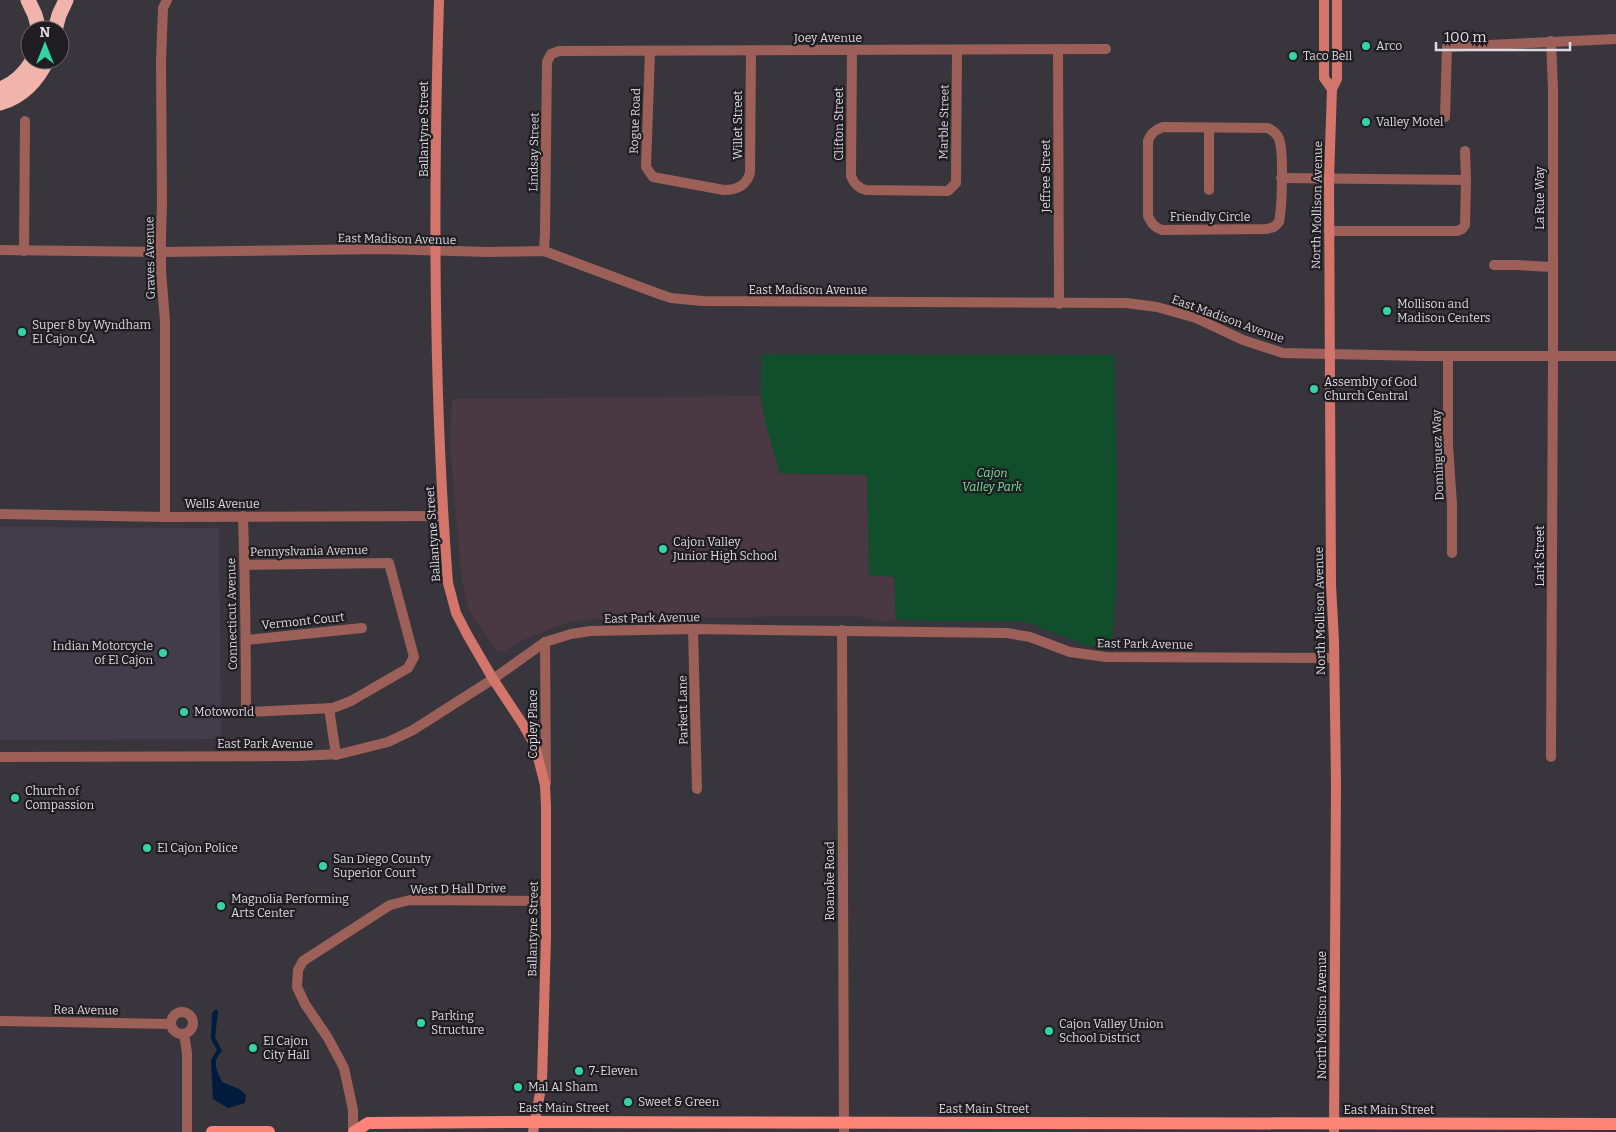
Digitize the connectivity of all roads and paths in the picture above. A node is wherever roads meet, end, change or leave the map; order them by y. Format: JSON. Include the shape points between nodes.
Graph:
{"nodes":[{"id":1,"x":28,"y":0,"type":"edge"},
{"id":2,"x":66,"y":0,"type":"edge"},
{"id":3,"x":167,"y":0,"type":"edge"},
{"id":4,"x":439,"y":0,"type":"edge"},
{"id":5,"x":1324,"y":0,"type":"edge"},
{"id":6,"x":1337,"y":0,"type":"edge"},
{"id":7,"x":37,"y":20,"type":"edge"},
{"id":8,"x":58,"y":20,"type":"edge"},
{"id":9,"x":1616,"y":39,"type":"edge"},
{"id":10,"x":1551,"y":41,"type":"junction"},
{"id":11,"x":1324,"y":45,"type":"junction"},
{"id":12,"x":1058,"y":49,"type":"junction"},
{"id":13,"x":1106,"y":49,"type":"dead end"},
{"id":14,"x":852,"y":50,"type":"junction"},
{"id":15,"x":957,"y":50,"type":"junction"},
{"id":16,"x":650,"y":51,"type":"junction"},
{"id":17,"x":751,"y":51,"type":"junction"},
{"id":18,"x":551,"y":54,"type":"joint"},
{"id":19,"x":1337,"y":66,"type":"junction"},
{"id":20,"x":25,"y":70,"type":"edge"},
{"id":21,"x":42,"y":70,"type":"edge"},
{"id":22,"x":0,"y":89,"type":"edge"},
{"id":23,"x":1332,"y":89,"type":"junction"},
{"id":24,"x":0,"y":103,"type":"edge"},
{"id":25,"x":1444,"y":117,"type":"dead end"},
{"id":26,"x":25,"y":121,"type":"dead end"},
{"id":27,"x":1209,"y":128,"type":"junction"},
{"id":28,"x":1465,"y":151,"type":"dead end"},
{"id":29,"x":1281,"y":178,"type":"junction"},
{"id":30,"x":1329,"y":179,"type":"junction"},
{"id":31,"x":1466,"y":180,"type":"junction"},
{"id":32,"x":732,"y":190,"type":"joint"},
{"id":33,"x":1210,"y":190,"type":"dead end"},
{"id":34,"x":948,"y":191,"type":"joint"},
{"id":35,"x":1329,"y":231,"type":"junction"},
{"id":36,"x":0,"y":250,"type":"edge"},
{"id":37,"x":436,"y":251,"type":"junction"},
{"id":38,"x":544,"y":251,"type":"junction"},
{"id":39,"x":24,"y":252,"type":"junction"},
{"id":40,"x":161,"y":252,"type":"junction"},
{"id":41,"x":1494,"y":265,"type":"dead end"},
{"id":42,"x":1552,"y":267,"type":"junction"},
{"id":43,"x":1059,"y":304,"type":"junction"},
{"id":44,"x":1329,"y":355,"type":"junction"},
{"id":45,"x":1448,"y":356,"type":"junction"},
{"id":46,"x":1553,"y":356,"type":"junction"},
{"id":47,"x":1616,"y":356,"type":"edge"},
{"id":48,"x":0,"y":514,"type":"edge"},
{"id":49,"x":243,"y":516,"type":"junction"},
{"id":50,"x":443,"y":516,"type":"junction"},
{"id":51,"x":165,"y":517,"type":"junction"},
{"id":52,"x":1452,"y":553,"type":"dead end"},
{"id":53,"x":244,"y":565,"type":"junction"},
{"id":54,"x":362,"y":628,"type":"dead end"},
{"id":55,"x":693,"y":629,"type":"junction"},
{"id":56,"x":842,"y":630,"type":"junction"},
{"id":57,"x":246,"y":640,"type":"junction"},
{"id":58,"x":545,"y":642,"type":"junction"},
{"id":59,"x":1334,"y":658,"type":"junction"},
{"id":60,"x":493,"y":679,"type":"junction"},
{"id":61,"x":329,"y":708,"type":"junction"},
{"id":62,"x":336,"y":755,"type":"junction"},
{"id":63,"x":0,"y":756,"type":"edge"},
{"id":64,"x":1551,"y":757,"type":"dead end"},
{"id":65,"x":697,"y":789,"type":"dead end"},
{"id":66,"x":546,"y":806,"type":"junction"},
{"id":67,"x":546,"y":901,"type":"junction"},
{"id":68,"x":0,"y":1021,"type":"edge"},
{"id":69,"x":171,"y":1024,"type":"junction"},
{"id":70,"x":184,"y":1034,"type":"junction"},
{"id":71,"x":1616,"y":1124,"type":"edge"},
{"id":72,"x":534,"y":1127,"type":"edge"},
{"id":73,"x":654,"y":1128,"type":"edge"},
{"id":74,"x":844,"y":1128,"type":"edge"},
{"id":75,"x":995,"y":1128,"type":"edge"},
{"id":76,"x":1105,"y":1128,"type":"edge"},
{"id":77,"x":1334,"y":1128,"type":"edge"},
{"id":78,"x":188,"y":1132,"type":"edge"},
{"id":79,"x":212,"y":1132,"type":"edge"},
{"id":80,"x":269,"y":1132,"type":"edge"},
{"id":81,"x":354,"y":1132,"type":"edge"}],
"edges":[{"from":1,"to":7,"type":"highway"},
{"from":2,"to":8,"type":"highway"},
{"from":3,"to":40,"type":"street","name":"Graves Avenue","via":[[163,8],[161,61]]},
{"from":4,"to":37,"type":"main road","name":"Ballantyne Street"},
{"from":5,"to":11,"type":"main road","name":"North Mollison Avenue"},
{"from":6,"to":19,"type":"main road","name":"North Mollison Avenue"},
{"from":9,"to":10,"type":"street"},
{"from":10,"to":25,"type":"street","via":[[1447,47]]},
{"from":10,"to":42,"type":"street","name":"La Rue Way"},
{"from":11,"to":19,"type":"main road","via":[[1329,50],[1333,65]]},
{"from":11,"to":23,"type":"main road","name":"North Mollison Avenue","via":[[1324,78]]},
{"from":12,"to":13,"type":"street","name":"Joey Avenue"},
{"from":12,"to":15,"type":"street","name":"Joey Avenue"},
{"from":12,"to":43,"type":"street","name":"Jeffree Street"},
{"from":14,"to":15,"type":"street","name":"Joey Avenue"},
{"from":14,"to":17,"type":"street","name":"Joey Avenue"},
{"from":14,"to":34,"type":"street","name":"Clifton Street","via":[[853,182],[866,190]]},
{"from":15,"to":34,"type":"street","name":"Marble Street","via":[[956,183]]},
{"from":16,"to":17,"type":"street","name":"Joey Avenue"},
{"from":16,"to":18,"type":"street","name":"Joey Avenue","via":[[560,51]]},
{"from":16,"to":32,"type":"street","name":"Rogue Road","via":[[646,167],[653,177]]},
{"from":17,"to":32,"type":"street","name":"Willet Street","via":[[750,173],[744,185]]},
{"from":18,"to":38,"type":"street","name":"Lindsay Street","via":[[547,62]]},
{"from":19,"to":23,"type":"main road","name":"North Mollison Avenue","via":[[1337,79]]},
{"from":20,"to":22,"type":"highway","via":[[13,83]]},
{"from":21,"to":24,"type":"highway","via":[[31,85]]},
{"from":23,"to":30,"type":"main road","name":"North Mollison Avenue"},
{"from":26,"to":39,"type":"street"},
{"from":27,"to":29,"type":"street","name":"Friendly Circle","via":[[1268,128],[1277,134]]},
{"from":27,"to":29,"type":"street","name":"Friendly Circle","via":[[1163,127],[1154,130],[1150,136],[1148,216],[1156,228],[1274,227],[1280,222]]},
{"from":27,"to":33,"type":"street"},
{"from":28,"to":31,"type":"street"},
{"from":29,"to":30,"type":"street"},
{"from":30,"to":31,"type":"street"},
{"from":30,"to":35,"type":"main road","name":"North Mollison Avenue"},
{"from":31,"to":35,"type":"street","via":[[1465,224],[1457,231]]},
{"from":35,"to":44,"type":"main road","name":"North Mollison Avenue"},
{"from":36,"to":39,"type":"street","name":"East Madison Avenue"},
{"from":37,"to":38,"type":"street","name":"East Madison Avenue"},
{"from":37,"to":40,"type":"street","name":"East Madison Avenue"},
{"from":37,"to":50,"type":"main road","name":"Ballantyne Street","via":[[436,378]]},
{"from":38,"to":43,"type":"street","name":"East Madison Avenue","via":[[671,298],[702,302]]},
{"from":39,"to":40,"type":"street","name":"East Madison Avenue"},
{"from":40,"to":51,"type":"street","name":"Graves Avenue","via":[[165,322]]},
{"from":41,"to":42,"type":"street"},
{"from":42,"to":46,"type":"street","name":"La Rue Way"},
{"from":43,"to":44,"type":"street","name":"East Madison Avenue","via":[[1157,306],[1284,353]]},
{"from":44,"to":45,"type":"street","name":"East Madison Avenue"},
{"from":44,"to":59,"type":"main road","name":"North Mollison Avenue"},
{"from":45,"to":46,"type":"street","name":"East Madison Avenue"},
{"from":45,"to":52,"type":"street","name":"Dominguez Way"},
{"from":46,"to":47,"type":"street","name":"East Madison Avenue"},
{"from":46,"to":64,"type":"street","name":"Lark Street"},
{"from":48,"to":51,"type":"street","name":"Wells Avenue"},
{"from":49,"to":50,"type":"street","name":"Wells Avenue"},
{"from":49,"to":51,"type":"street","name":"Wells Avenue"},
{"from":49,"to":53,"type":"street","name":"Connecticut Avenue"},
{"from":50,"to":60,"type":"main road","name":"Ballantyne Street","via":[[448,583],[456,612]]},
{"from":53,"to":57,"type":"street","name":"Connecticut Avenue"},
{"from":53,"to":61,"type":"street","name":"Pennyslvania Avenue","via":[[389,563],[414,657],[408,668],[350,701]]},
{"from":54,"to":57,"type":"street","name":"Vermont Court"},
{"from":55,"to":56,"type":"street","name":"East Park Avenue"},
{"from":55,"to":58,"type":"street","name":"East Park Avenue","via":[[590,631]]},
{"from":55,"to":65,"type":"street","name":"Parkett Lane"},
{"from":56,"to":59,"type":"street","name":"East Park Avenue","via":[[1007,633],[1030,637],[1070,652],[1106,657]]},
{"from":56,"to":74,"type":"street","name":"Roanoke Road"},
{"from":57,"to":61,"type":"street","name":"Connecticut Avenue","via":[[246,712]]},
{"from":58,"to":60,"type":"street","name":"East Park Avenue"},
{"from":58,"to":66,"type":"street","name":"Copley Place"},
{"from":59,"to":77,"type":"main road","name":"North Mollison Avenue"},
{"from":60,"to":62,"type":"street","name":"East Park Avenue","via":[[388,742]]},
{"from":60,"to":66,"type":"main road","name":"Ballantyne Street","via":[[535,746],[545,785]]},
{"from":61,"to":62,"type":"street"},
{"from":62,"to":63,"type":"street","name":"East Park Avenue"},
{"from":66,"to":67,"type":"main road","name":"Ballantyne Street"},
{"from":67,"to":72,"type":"main road","name":"Ballantyne Street","via":[[542,1082]]},
{"from":67,"to":81,"type":"street","name":"West D Hall Drive","via":[[410,900],[390,905],[303,961],[298,970],[297,987],[344,1068]]},
{"from":68,"to":69,"type":"street","name":"Rea Avenue"},
{"from":69,"to":70,"type":"street","via":[[174,1031]]},
{"from":69,"to":70,"type":"street","via":[[177,1014],[190,1015],[192,1028]]},
{"from":70,"to":78,"type":"street"},
{"from":71,"to":77,"type":"main road","name":"East Main Street"},
{"from":72,"to":73,"type":"main road","name":"East Main Street"},
{"from":72,"to":81,"type":"main road","name":"East Main Street","via":[[368,1123]]},
{"from":73,"to":74,"type":"main road","name":"East Main Street"},
{"from":74,"to":75,"type":"main road","name":"East Main Street"},
{"from":75,"to":76,"type":"main road","name":"East Main Street"},
{"from":76,"to":77,"type":"main road","name":"East Main Street"},
{"from":79,"to":80,"type":"main road"}]}
